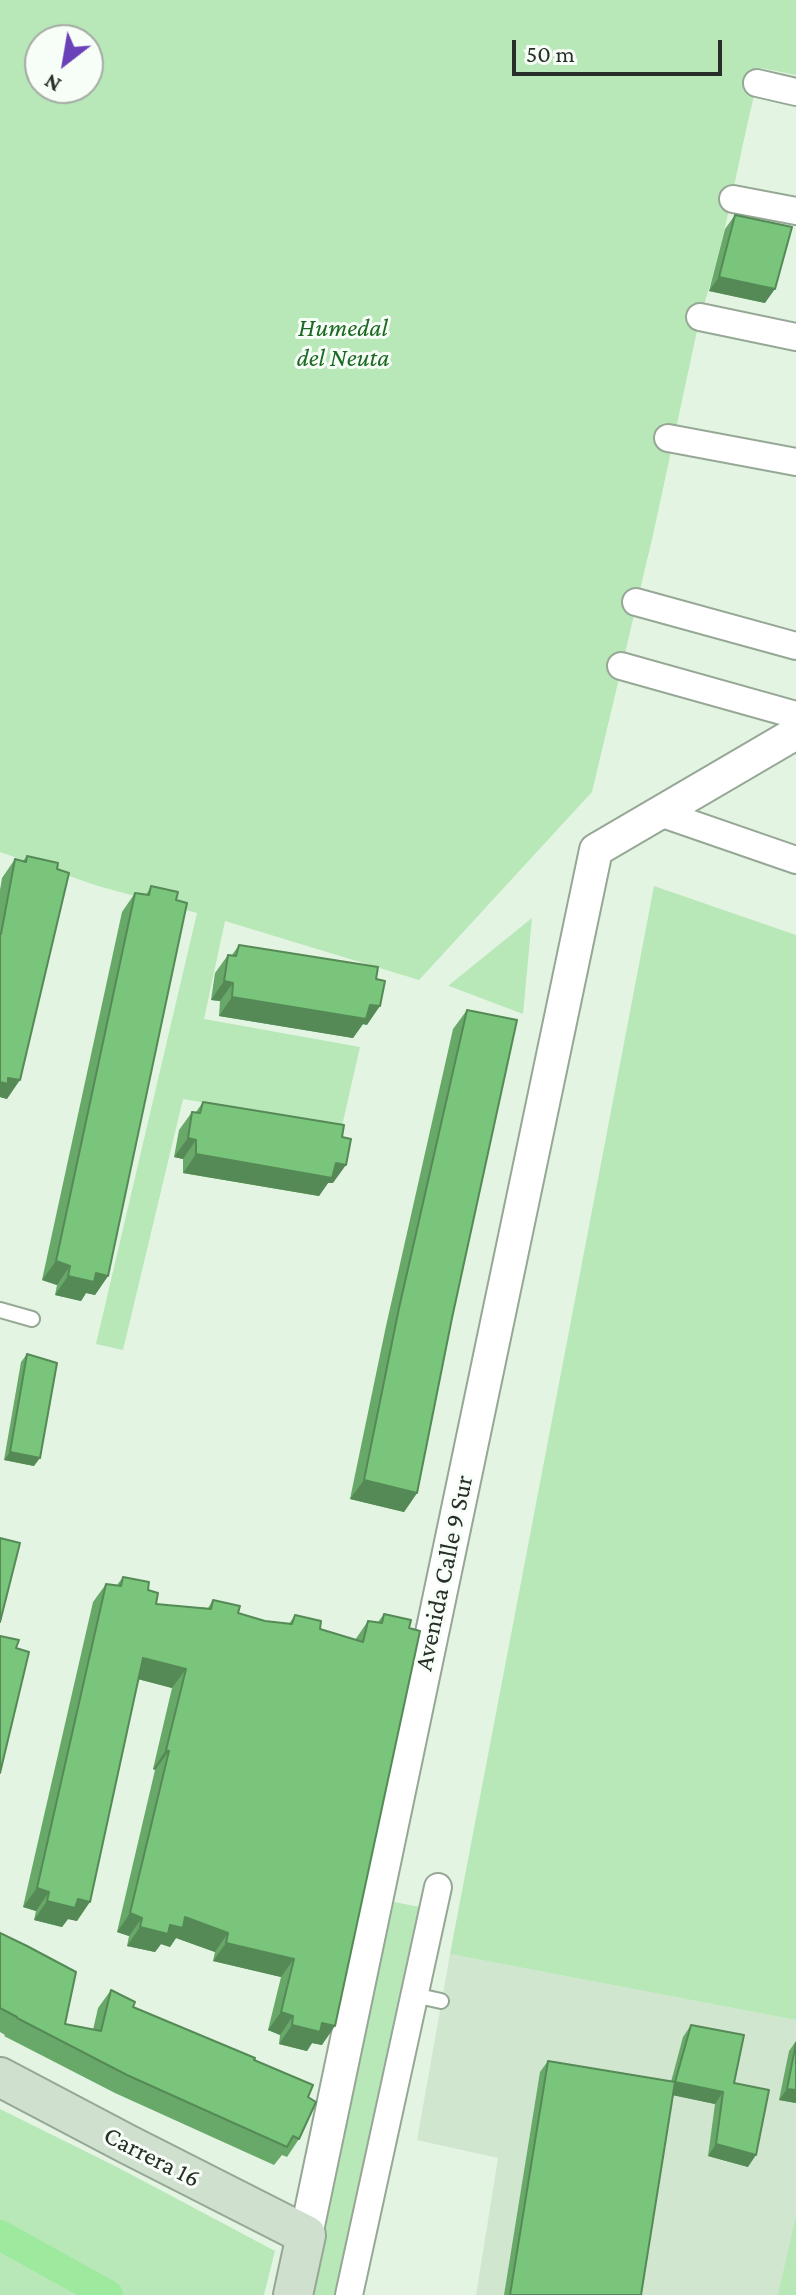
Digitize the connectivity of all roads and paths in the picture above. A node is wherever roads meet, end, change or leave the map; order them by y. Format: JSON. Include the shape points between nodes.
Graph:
{"nodes":[{"id":1,"x":757,"y":83,"type":"dead end"},
{"id":2,"x":796,"y":92,"type":"edge"},
{"id":3,"x":733,"y":199,"type":"dead end"},
{"id":4,"x":796,"y":211,"type":"edge"},
{"id":5,"x":700,"y":317,"type":"dead end"},
{"id":6,"x":796,"y":337,"type":"edge"},
{"id":7,"x":668,"y":438,"type":"dead end"},
{"id":8,"x":796,"y":462,"type":"edge"},
{"id":9,"x":636,"y":602,"type":"dead end"},
{"id":10,"x":796,"y":646,"type":"edge"},
{"id":11,"x":621,"y":666,"type":"dead end"},
{"id":12,"x":793,"y":733,"type":"edge"},
{"id":13,"x":660,"y":813,"type":"junction"},
{"id":14,"x":796,"y":860,"type":"edge"},
{"id":15,"x":0,"y":1310,"type":"edge"},
{"id":16,"x":32,"y":1319,"type":"dead end"},
{"id":17,"x":438,"y":1887,"type":"dead end"},
{"id":18,"x":414,"y":1995,"type":"junction"},
{"id":19,"x":441,"y":2001,"type":"dead end"},
{"id":20,"x":0,"y":2077,"type":"edge"},
{"id":21,"x":306,"y":2235,"type":"junction"},
{"id":22,"x":293,"y":2295,"type":"edge"},
{"id":23,"x":349,"y":2295,"type":"edge"}],
"edges":[{"from":1,"to":2,"type":"street"},
{"from":3,"to":4,"type":"street"},
{"from":5,"to":6,"type":"street"},
{"from":7,"to":8,"type":"street"},
{"from":9,"to":10,"type":"street"},
{"from":11,"to":12,"type":"street"},
{"from":12,"to":13,"type":"street"},
{"from":13,"to":14,"type":"street"},
{"from":13,"to":21,"type":"street","name":"Avenida Calle 9 Sur","via":[[596,850]]},
{"from":15,"to":16,"type":"lane"},
{"from":17,"to":18,"type":"street"},
{"from":18,"to":19,"type":"lane"},
{"from":18,"to":23,"type":"street"},
{"from":20,"to":21,"type":"main road","name":"Carrera 16"},
{"from":21,"to":22,"type":"main road","name":"Avenida Calle 9 Sur"}]}
